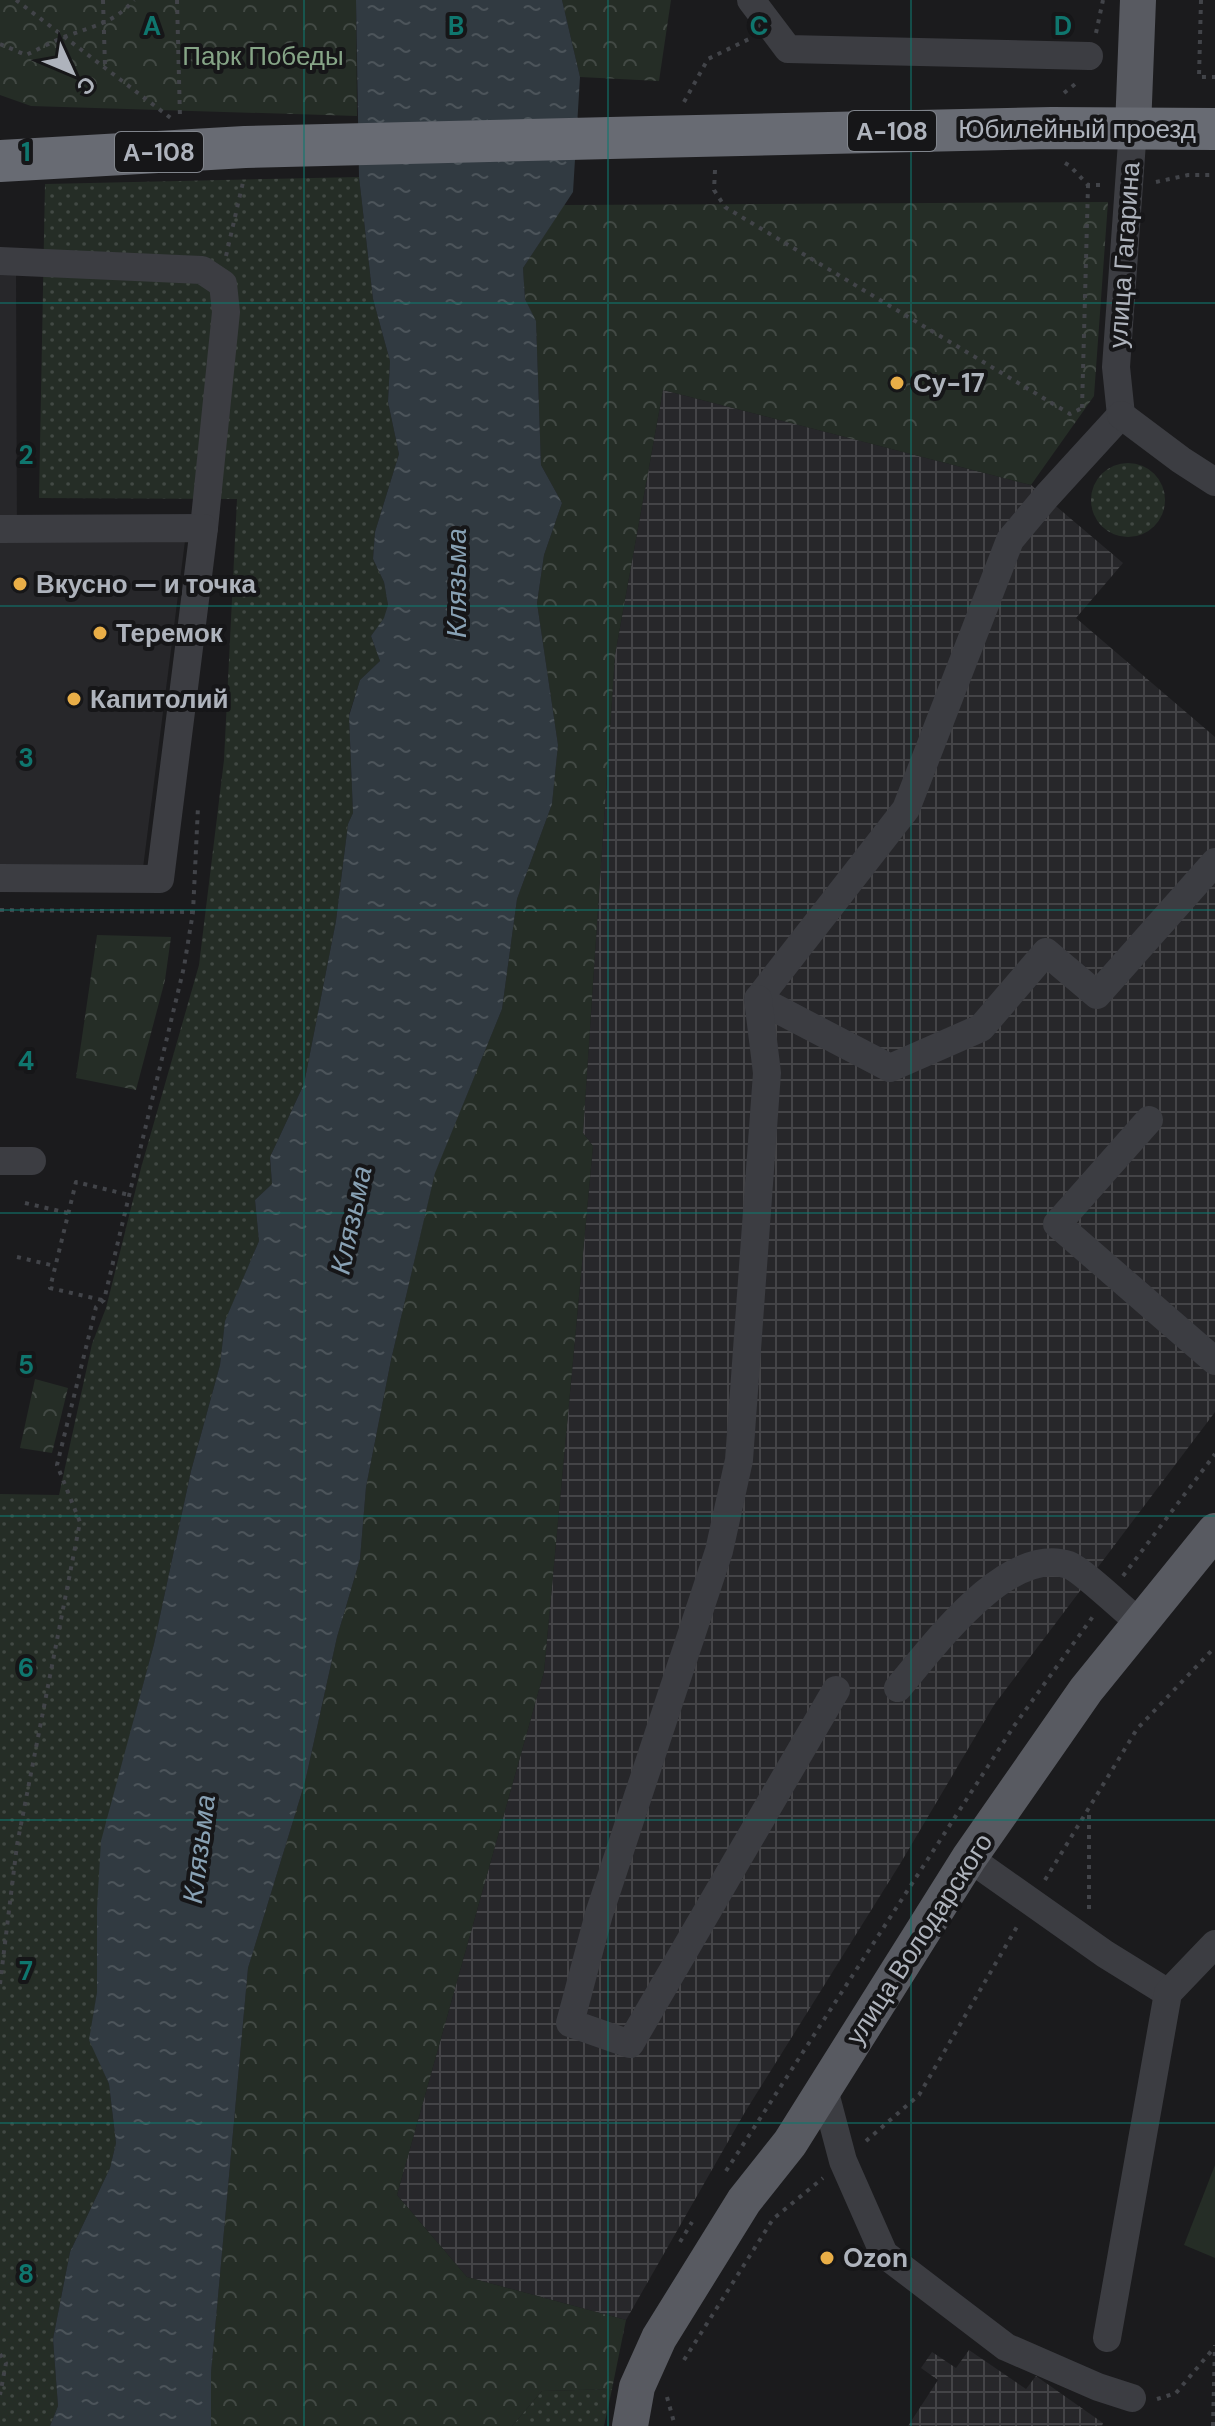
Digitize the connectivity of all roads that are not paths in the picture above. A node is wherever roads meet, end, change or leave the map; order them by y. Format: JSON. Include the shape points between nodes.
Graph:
{"nodes":[{"id":1,"x":751,"y":0,"type":"edge"},
{"id":2,"x":1138,"y":0,"type":"edge"},
{"id":3,"x":1089,"y":56,"type":"dead end"},
{"id":4,"x":1133,"y":128,"type":"junction"},
{"id":5,"x":1215,"y":129,"type":"edge"},
{"id":6,"x":0,"y":140,"type":"edge"},
{"id":7,"x":73,"y":157,"type":"junction"},
{"id":8,"x":0,"y":161,"type":"edge"},
{"id":9,"x":0,"y":261,"type":"edge"},
{"id":10,"x":1121,"y":415,"type":"junction"},
{"id":11,"x":1215,"y":482,"type":"edge"},
{"id":12,"x":204,"y":528,"type":"junction"},
{"id":13,"x":0,"y":529,"type":"edge"},
{"id":14,"x":1215,"y":862,"type":"edge"},
{"id":15,"x":0,"y":878,"type":"edge"},
{"id":16,"x":758,"y":999,"type":"junction"},
{"id":17,"x":1149,"y":1120,"type":"dead end"},
{"id":18,"x":0,"y":1161,"type":"edge"},
{"id":19,"x":32,"y":1161,"type":"dead end"},
{"id":20,"x":1215,"y":1361,"type":"edge"},
{"id":21,"x":1215,"y":1531,"type":"edge"},
{"id":22,"x":1140,"y":1623,"type":"junction"},
{"id":23,"x":898,"y":1688,"type":"dead end"},
{"id":24,"x":836,"y":1690,"type":"dead end"},
{"id":25,"x":969,"y":1858,"type":"junction"},
{"id":26,"x":1215,"y":1944,"type":"edge"},
{"id":27,"x":1168,"y":1993,"type":"junction"},
{"id":28,"x":824,"y":2089,"type":"junction"},
{"id":29,"x":1107,"y":2338,"type":"dead end"},
{"id":30,"x":662,"y":2388,"type":"edge"},
{"id":31,"x":1132,"y":2398,"type":"road end"},
{"id":32,"x":630,"y":2426,"type":"edge"}],
"edges":[{"from":1,"to":3,"type":"street","via":[[788,49]]},
{"from":2,"to":4,"type":"main road","name":"улица Гагарина"},
{"from":4,"to":5,"type":"highway","name":"Юбилейный проезд","number":"А-108"},
{"from":4,"to":7,"type":"highway","name":"Юбилейный проезд","number":"А-108","via":[[665,124],[245,159]]},
{"from":4,"to":10,"type":"street","name":"улица Гагарина","via":[[1116,367]]},
{"from":6,"to":7,"type":"highway","number":"А-108"},
{"from":7,"to":8,"type":"highway","number":"А-108"},
{"from":9,"to":12,"type":"street","via":[[202,270],[223,284],[226,312]]},
{"from":10,"to":11,"type":"street"},
{"from":10,"to":16,"type":"street","via":[[1010,540],[906,809]]},
{"from":12,"to":13,"type":"street"},
{"from":12,"to":15,"type":"street","via":[[160,879]]},
{"from":14,"to":16,"type":"street","via":[[1097,995],[1046,952],[981,1028],[890,1068]]},
{"from":16,"to":24,"type":"street","via":[[767,1073],[739,1460],[719,1551],[599,1914],[570,2023],[630,2044]]},
{"from":17,"to":20,"type":"street","via":[[1057,1224]]},
{"from":18,"to":19,"type":"street"},
{"from":21,"to":22,"type":"main road","name":"улица Володарского"},
{"from":22,"to":23,"type":"street","via":[[1072,1566],[1039,1563],[1003,1578],[984,1594]]},
{"from":22,"to":25,"type":"main road","name":"улица Володарского","via":[[1086,1690]]},
{"from":25,"to":27,"type":"street"},
{"from":25,"to":28,"type":"main road","name":"улица Володарского"},
{"from":26,"to":27,"type":"street"},
{"from":27,"to":29,"type":"street"},
{"from":28,"to":30,"type":"main road","name":"улица Володарского","via":[[744,2201],[659,2338]]},
{"from":28,"to":31,"type":"street","via":[[843,2161],[884,2254],[1006,2347]]},
{"from":30,"to":32,"type":"main road","name":"улица Володарского","via":[[637,2387]]}]}
